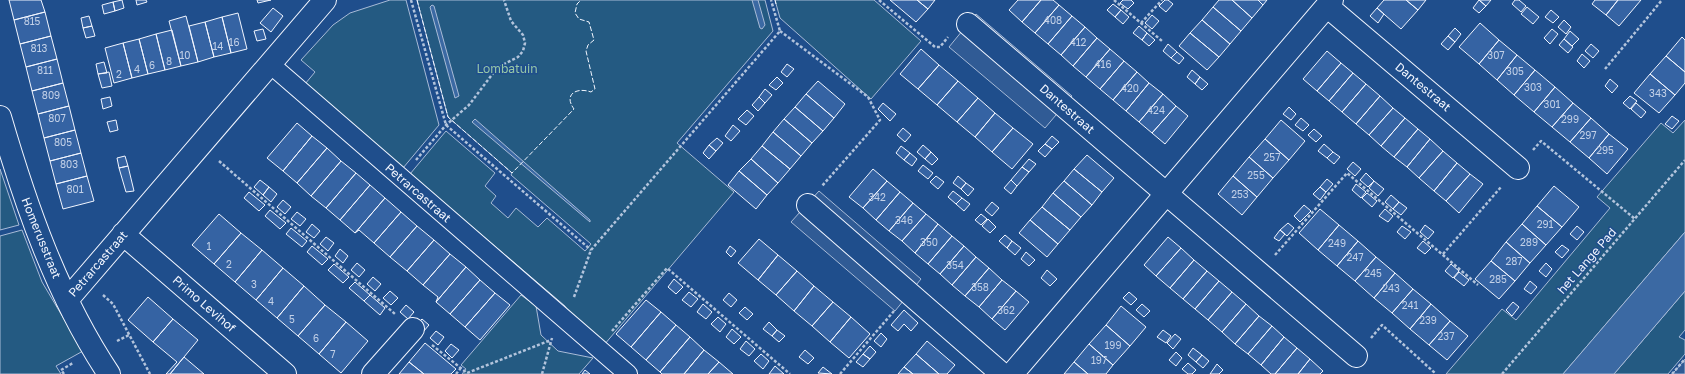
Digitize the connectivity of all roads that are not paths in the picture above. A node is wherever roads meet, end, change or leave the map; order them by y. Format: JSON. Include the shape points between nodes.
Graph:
{"nodes":[{"id":1,"x":326,"y":0,"type":"edge"},
{"id":2,"x":1330,"y":3,"type":"edge"},
{"id":3,"x":968,"y":24,"type":"dead end"},
{"id":4,"x":270,"y":64,"type":"junction"},
{"id":5,"x":0,"y":117,"type":"edge"},
{"id":6,"x":1518,"y":168,"type":"road end"},
{"id":7,"x":1166,"y":194,"type":"junction"},
{"id":8,"x":808,"y":205,"type":"road end"},
{"id":9,"x":123,"y":234,"type":"junction"},
{"id":10,"x":67,"y":300,"type":"junction"},
{"id":11,"x":412,"y":329,"type":"road end"},
{"id":12,"x":1356,"y":356,"type":"road end"},
{"id":13,"x":109,"y":374,"type":"edge"},
{"id":14,"x":285,"y":374,"type":"edge"},
{"id":15,"x":373,"y":374,"type":"edge"},
{"id":16,"x":628,"y":374,"type":"edge"},
{"id":17,"x":1002,"y":374,"type":"edge"},
{"id":18,"x":1012,"y":374,"type":"edge"}],
"edges":[{"from":1,"to":4,"type":"street","name":"Petrarcastraat"},
{"from":2,"to":6,"type":"street","name":"Dantestraat"},
{"from":2,"to":7,"type":"street","name":"Dantestraat"},
{"from":3,"to":7,"type":"street","name":"Dantestraat"},
{"from":4,"to":9,"type":"street","name":"Petrarcastraat"},
{"from":4,"to":16,"type":"street","name":"Petrarcastraat"},
{"from":5,"to":10,"type":"street","name":"Homerusstraat","via":[[39,239]]},
{"from":7,"to":12,"type":"street","name":"Dantestraat"},
{"from":7,"to":18,"type":"street","name":"Dantestraat"},
{"from":8,"to":17,"type":"street"},
{"from":9,"to":10,"type":"street","name":"Petrarcastraat"},
{"from":9,"to":14,"type":"street","name":"Primo Levihof"},
{"from":10,"to":13,"type":"street","name":"Homerusstraat","via":[[94,352]]},
{"from":11,"to":15,"type":"street"}]}
